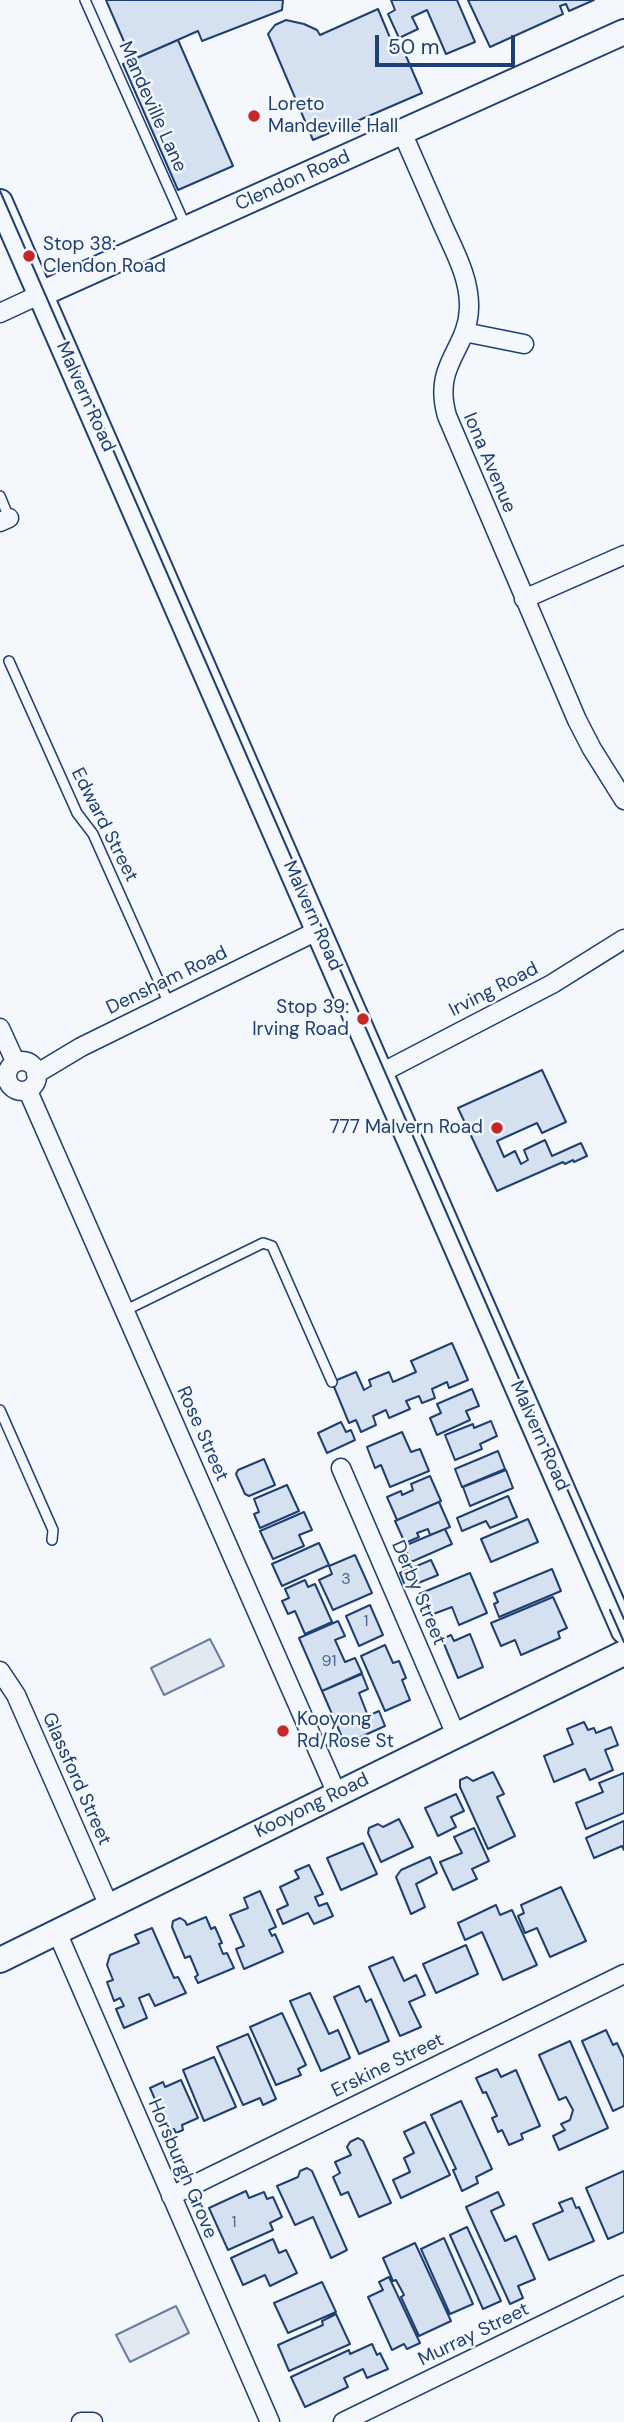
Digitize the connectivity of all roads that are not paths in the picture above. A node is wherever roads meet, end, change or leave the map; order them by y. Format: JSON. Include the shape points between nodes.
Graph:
{"nodes":[{"id":1,"x":85,"y":0,"type":"edge"},
{"id":2,"x":624,"y":33,"type":"edge"},
{"id":3,"x":402,"y":132,"type":"junction"},
{"id":4,"x":0,"y":202,"type":"edge"},
{"id":5,"x":187,"y":229,"type":"junction"},
{"id":6,"x":41,"y":294,"type":"junction"},
{"id":7,"x":0,"y":313,"type":"edge"},
{"id":8,"x":464,"y":332,"type":"junction"},
{"id":9,"x":524,"y":344,"type":"dead end"},
{"id":10,"x":0,"y":496,"type":"edge"},
{"id":11,"x":5,"y":520,"type":"edge"},
{"id":12,"x":624,"y":555,"type":"edge"},
{"id":13,"x":524,"y":599,"type":"junction"},
{"id":14,"x":9,"y":661,"type":"dead end"},
{"id":15,"x":624,"y":800,"type":"edge"},
{"id":16,"x":319,"y":930,"type":"junction"},
{"id":17,"x":624,"y":939,"type":"edge"},
{"id":18,"x":169,"y":1004,"type":"junction"},
{"id":19,"x":0,"y":1028,"type":"edge"},
{"id":20,"x":15,"y":1061,"type":"junction"},
{"id":21,"x":380,"y":1073,"type":"junction"},
{"id":22,"x":36,"y":1074,"type":"junction"},
{"id":23,"x":5,"y":1084,"type":"edge"},
{"id":24,"x":28,"y":1091,"type":"junction"},
{"id":25,"x":124,"y":1311,"type":"junction"},
{"id":26,"x":332,"y":1382,"type":"dead end"},
{"id":27,"x":0,"y":1410,"type":"edge"},
{"id":28,"x":341,"y":1468,"type":"dead end"},
{"id":29,"x":52,"y":1540,"type":"dead end"},
{"id":30,"x":624,"y":1631,"type":"edge"},
{"id":31,"x":624,"y":1653,"type":"edge"},
{"id":32,"x":0,"y":1671,"type":"edge"},
{"id":33,"x":456,"y":1735,"type":"junction"},
{"id":34,"x":337,"y":1794,"type":"junction"},
{"id":35,"x":109,"y":1906,"type":"junction"},
{"id":36,"x":57,"y":1931,"type":"junction"},
{"id":37,"x":0,"y":1960,"type":"edge"},
{"id":38,"x":624,"y":1975,"type":"edge"},
{"id":39,"x":171,"y":2196,"type":"junction"},
{"id":40,"x":624,"y":2285,"type":"edge"},
{"id":41,"x":82,"y":2422,"type":"edge"},
{"id":42,"x":93,"y":2422,"type":"edge"},
{"id":43,"x":270,"y":2422,"type":"edge"},
{"id":44,"x":343,"y":2422,"type":"edge"}],
"edges":[{"from":1,"to":5,"type":"lane","name":"Mandeville Lane"},
{"from":2,"to":3,"type":"main road","name":"Clendon Road"},
{"from":3,"to":5,"type":"main road","name":"Clendon Road"},
{"from":3,"to":8,"type":"street","name":"Iona Avenue","via":[[465,276],[469,307]]},
{"from":4,"to":6,"type":"main road","name":"Malvern Road"},
{"from":5,"to":6,"type":"main road","name":"Clendon Road"},
{"from":6,"to":7,"type":"street","name":"Clendon Road"},
{"from":6,"to":16,"type":"main road","name":"Malvern Road"},
{"from":8,"to":9,"type":"street"},
{"from":8,"to":13,"type":"street","name":"Iona Avenue","via":[[446,371],[443,404]]},
{"from":10,"to":11,"type":"lane"},
{"from":12,"to":13,"type":"street"},
{"from":13,"to":15,"type":"street","name":"Iona Avenue","via":[[577,720]]},
{"from":14,"to":18,"type":"lane","name":"Edward Street"},
{"from":16,"to":18,"type":"street","name":"Densham Road"},
{"from":16,"to":21,"type":"main road","name":"Malvern Road"},
{"from":17,"to":21,"type":"street","name":"Irving Road","via":[[518,1003]]},
{"from":18,"to":22,"type":"street","name":"Densham Road"},
{"from":19,"to":20,"type":"street"},
{"from":20,"to":22,"type":"street","via":[[27,1062]]},
{"from":20,"to":23,"type":"street","via":[[7,1070]]},
{"from":21,"to":30,"type":"main road","name":"Malvern Road"},
{"from":22,"to":24,"type":"street"},
{"from":23,"to":24,"type":"street"},
{"from":24,"to":25,"type":"street","name":"Rose Street"},
{"from":25,"to":26,"type":"lane","via":[[263,1243],[272,1246]]},
{"from":25,"to":34,"type":"street","name":"Rose Street"},
{"from":27,"to":29,"type":"lane","via":[[53,1530]]},
{"from":28,"to":33,"type":"street","name":"Derby Street"},
{"from":31,"to":33,"type":"main road","name":"Kooyong Road"},
{"from":32,"to":35,"type":"street","name":"Glassford Street","via":[[16,1695]]},
{"from":33,"to":34,"type":"main road","name":"Kooyong Road"},
{"from":34,"to":35,"type":"main road","name":"Kooyong Road"},
{"from":35,"to":36,"type":"main road","name":"Kooyong Road"},
{"from":36,"to":37,"type":"main road","name":"Kooyong Road"},
{"from":36,"to":39,"type":"street","name":"Horsburgh Grove"},
{"from":38,"to":39,"type":"street","name":"Erskine Street"},
{"from":39,"to":43,"type":"street","name":"Horsburgh Grove"},
{"from":40,"to":44,"type":"street","name":"Murray Street"},
{"from":41,"to":42,"type":"street"}]}
